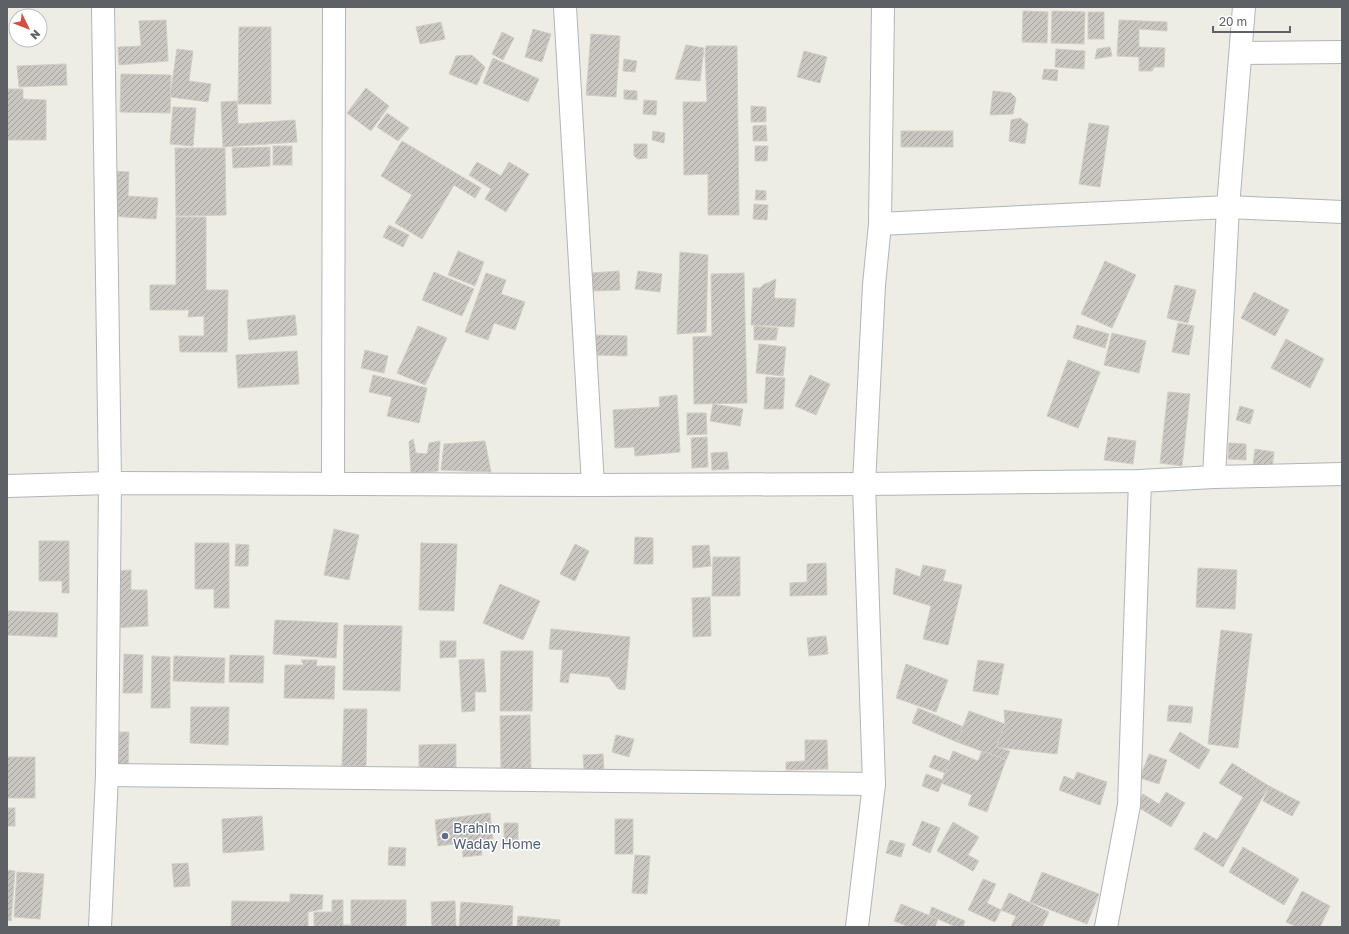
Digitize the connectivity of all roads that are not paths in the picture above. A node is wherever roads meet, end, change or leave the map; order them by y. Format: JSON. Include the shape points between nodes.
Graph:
{"nodes":[{"id":1,"x":103,"y":7,"type":"edge"},
{"id":2,"x":334,"y":7,"type":"edge"},
{"id":3,"x":565,"y":7,"type":"edge"},
{"id":4,"x":884,"y":7,"type":"edge"},
{"id":5,"x":1244,"y":7,"type":"edge"},
{"id":6,"x":1342,"y":52,"type":"edge"},
{"id":7,"x":1241,"y":53,"type":"junction"},
{"id":8,"x":1228,"y":208,"type":"junction"},
{"id":9,"x":1342,"y":212,"type":"edge"},
{"id":10,"x":880,"y":224,"type":"junction"},
{"id":11,"x":1342,"y":474,"type":"edge"},
{"id":12,"x":1214,"y":477,"type":"junction"},
{"id":13,"x":1140,"y":481,"type":"junction"},
{"id":14,"x":110,"y":483,"type":"junction"},
{"id":15,"x":333,"y":484,"type":"junction"},
{"id":16,"x":864,"y":484,"type":"junction"},
{"id":17,"x":593,"y":485,"type":"junction"},
{"id":18,"x":7,"y":486,"type":"edge"},
{"id":19,"x":107,"y":775,"type":"junction"},
{"id":20,"x":874,"y":784,"type":"junction"},
{"id":21,"x":100,"y":927,"type":"edge"},
{"id":22,"x":857,"y":927,"type":"edge"},
{"id":23,"x":1106,"y":927,"type":"edge"}],
"edges":[{"from":1,"to":14,"type":"street"},
{"from":2,"to":15,"type":"street"},
{"from":3,"to":17,"type":"street"},
{"from":4,"to":10,"type":"street"},
{"from":5,"to":7,"type":"street"},
{"from":6,"to":7,"type":"street"},
{"from":7,"to":8,"type":"street"},
{"from":8,"to":9,"type":"street"},
{"from":8,"to":10,"type":"street"},
{"from":8,"to":12,"type":"street"},
{"from":10,"to":16,"type":"street","via":[[874,285]]},
{"from":11,"to":12,"type":"street"},
{"from":12,"to":13,"type":"street"},
{"from":13,"to":16,"type":"street"},
{"from":13,"to":23,"type":"street","via":[[1129,805]]},
{"from":14,"to":15,"type":"street"},
{"from":14,"to":18,"type":"street"},
{"from":14,"to":19,"type":"street"},
{"from":15,"to":17,"type":"street"},
{"from":16,"to":17,"type":"street"},
{"from":16,"to":20,"type":"street"},
{"from":19,"to":20,"type":"street"},
{"from":19,"to":21,"type":"street"},
{"from":20,"to":22,"type":"street"}]}
